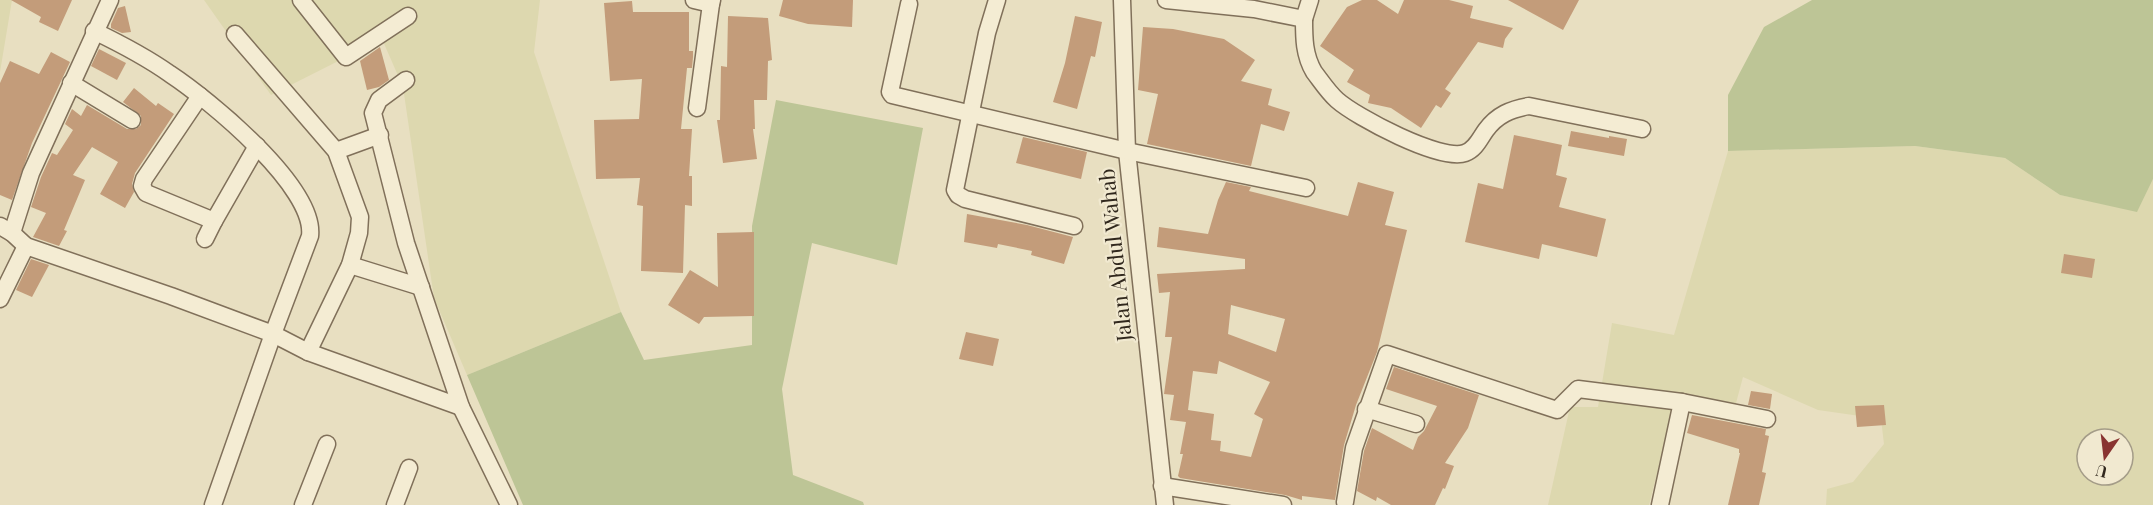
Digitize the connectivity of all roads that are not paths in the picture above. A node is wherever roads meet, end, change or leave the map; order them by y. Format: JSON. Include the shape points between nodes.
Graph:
{"nodes":[{"id":1,"x":110,"y":0,"type":"edge"},
{"id":2,"x":301,"y":0,"type":"edge"},
{"id":3,"x":694,"y":0,"type":"edge"},
{"id":4,"x":997,"y":0,"type":"edge"},
{"id":5,"x":1122,"y":0,"type":"edge"},
{"id":6,"x":1166,"y":0,"type":"edge"},
{"id":7,"x":1310,"y":0,"type":"edge"},
{"id":8,"x":712,"y":2,"type":"edge"},
{"id":9,"x":909,"y":4,"type":"dead end"},
{"id":10,"x":408,"y":16,"type":"dead end"},
{"id":11,"x":1304,"y":19,"type":"junction"},
{"id":12,"x":94,"y":31,"type":"junction"},
{"id":13,"x":235,"y":34,"type":"dead end"},
{"id":14,"x":406,"y":80,"type":"dead end"},
{"id":15,"x":71,"y":83,"type":"junction"},
{"id":16,"x":200,"y":96,"type":"junction"},
{"id":17,"x":697,"y":108,"type":"dead end"},
{"id":18,"x":971,"y":112,"type":"junction"},
{"id":19,"x":132,"y":120,"type":"dead end"},
{"id":20,"x":1642,"y":129,"type":"dead end"},
{"id":21,"x":380,"y":135,"type":"junction"},
{"id":22,"x":257,"y":146,"type":"junction"},
{"id":23,"x":336,"y":151,"type":"junction"},
{"id":24,"x":1127,"y":151,"type":"junction"},
{"id":25,"x":1306,"y":188,"type":"dead end"},
{"id":26,"x":214,"y":221,"type":"junction"},
{"id":27,"x":1074,"y":226,"type":"dead end"},
{"id":28,"x":6,"y":229,"type":"edge"},
{"id":29,"x":204,"y":239,"type":"dead end"},
{"id":30,"x":26,"y":246,"type":"junction"},
{"id":31,"x":350,"y":265,"type":"junction"},
{"id":32,"x":421,"y":287,"type":"junction"},
{"id":33,"x":0,"y":299,"type":"edge"},
{"id":34,"x":273,"y":334,"type":"junction"},
{"id":35,"x":308,"y":352,"type":"junction"},
{"id":36,"x":1682,"y":402,"type":"junction"},
{"id":37,"x":461,"y":407,"type":"junction"},
{"id":38,"x":1366,"y":409,"type":"junction"},
{"id":39,"x":1767,"y":419,"type":"dead end"},
{"id":40,"x":1416,"y":424,"type":"dead end"},
{"id":41,"x":327,"y":444,"type":"dead end"},
{"id":42,"x":409,"y":468,"type":"dead end"},
{"id":43,"x":1162,"y":486,"type":"junction"},
{"id":44,"x":508,"y":504,"type":"edge"},
{"id":45,"x":1348,"y":504,"type":"edge"},
{"id":46,"x":213,"y":505,"type":"edge"},
{"id":47,"x":303,"y":505,"type":"edge"},
{"id":48,"x":395,"y":505,"type":"edge"},
{"id":49,"x":1165,"y":505,"type":"edge"},
{"id":50,"x":1283,"y":505,"type":"edge"},
{"id":51,"x":1660,"y":505,"type":"edge"}],
"edges":[{"from":1,"to":12,"type":"street"},
{"from":2,"to":10,"type":"street","via":[[346,57]]},
{"from":3,"to":8,"type":"street"},
{"from":4,"to":18,"type":"street"},
{"from":5,"to":24,"type":"street","name":"Jalan Abdul Wahab"},
{"from":6,"to":11,"type":"street","via":[[1254,9]]},
{"from":7,"to":11,"type":"street"},
{"from":8,"to":17,"type":"street"},
{"from":9,"to":18,"type":"street","via":[[890,92],[896,97]]},
{"from":11,"to":20,"type":"street","via":[[1307,57],[1337,100],[1389,132],[1432,149],[1463,154],[1472,150],[1497,119],[1511,110],[1529,106]]},
{"from":12,"to":15,"type":"street"},
{"from":12,"to":16,"type":"street","via":[[139,54]]},
{"from":13,"to":23,"type":"street"},
{"from":14,"to":21,"type":"street","via":[[376,105],[374,113]]},
{"from":15,"to":19,"type":"street"},
{"from":15,"to":28,"type":"street"},
{"from":16,"to":22,"type":"street"},
{"from":16,"to":26,"type":"street","via":[[142,186],[146,193]]},
{"from":18,"to":24,"type":"street"},
{"from":18,"to":27,"type":"street","via":[[955,184],[958,195]]},
{"from":21,"to":23,"type":"street"},
{"from":21,"to":32,"type":"street","via":[[406,243]]},
{"from":22,"to":26,"type":"street"},
{"from":22,"to":34,"type":"street","via":[[296,194],[311,228]]},
{"from":23,"to":31,"type":"street","via":[[360,217]]},
{"from":24,"to":25,"type":"street"},
{"from":24,"to":43,"type":"street","name":"Jalan Abdul Wahab"},
{"from":26,"to":29,"type":"street"},
{"from":28,"to":30,"type":"street"},
{"from":30,"to":33,"type":"street"},
{"from":30,"to":34,"type":"street"},
{"from":31,"to":32,"type":"street"},
{"from":31,"to":35,"type":"street"},
{"from":32,"to":37,"type":"street"},
{"from":34,"to":35,"type":"street"},
{"from":34,"to":46,"type":"street"},
{"from":35,"to":37,"type":"street"},
{"from":36,"to":38,"type":"street","via":[[1578,389],[1557,410],[1387,354]]},
{"from":36,"to":39,"type":"street"},
{"from":36,"to":51,"type":"street"},
{"from":37,"to":44,"type":"street"},
{"from":38,"to":40,"type":"street"},
{"from":38,"to":45,"type":"street","via":[[1354,448]]},
{"from":41,"to":47,"type":"street"},
{"from":42,"to":48,"type":"street"},
{"from":43,"to":49,"type":"street","name":"Jalan Abdul Wahab"},
{"from":43,"to":50,"type":"street"}]}
